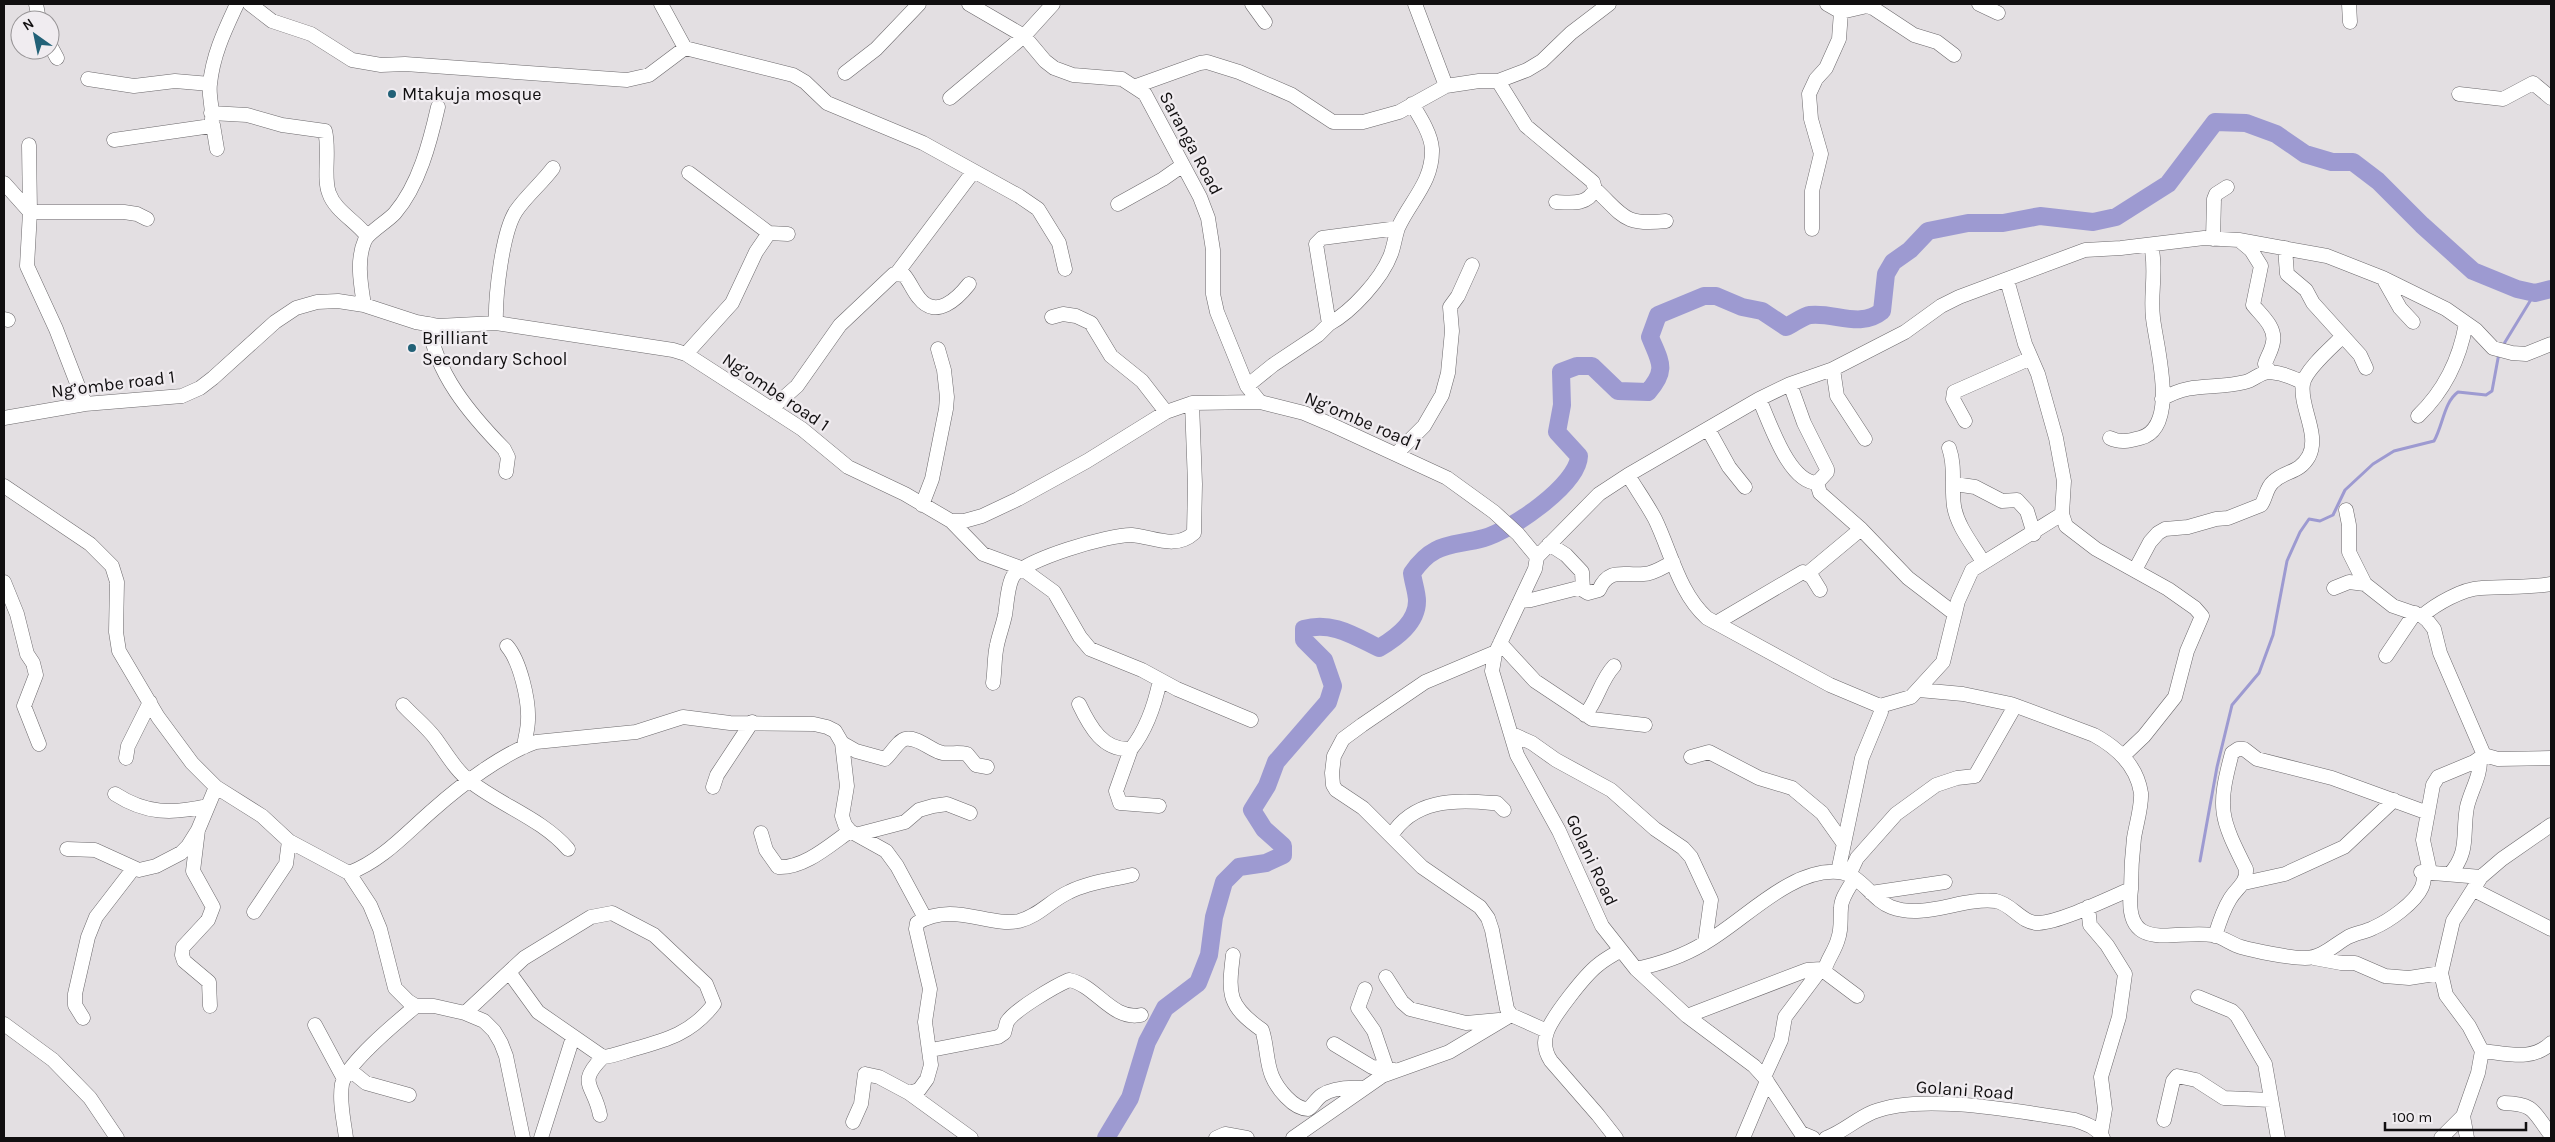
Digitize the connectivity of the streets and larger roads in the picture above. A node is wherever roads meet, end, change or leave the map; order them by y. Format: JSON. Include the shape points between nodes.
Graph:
{"nodes":[{"id":1,"x":237,"y":4,"type":"edge"},
{"id":2,"x":250,"y":4,"type":"edge"},
{"id":3,"x":660,"y":4,"type":"edge"},
{"id":4,"x":919,"y":4,"type":"edge"},
{"id":5,"x":969,"y":4,"type":"edge"},
{"id":6,"x":1053,"y":4,"type":"edge"},
{"id":7,"x":1252,"y":4,"type":"edge"},
{"id":8,"x":1415,"y":4,"type":"edge"},
{"id":9,"x":1609,"y":4,"type":"edge"},
{"id":10,"x":1827,"y":4,"type":"edge"},
{"id":11,"x":1979,"y":4,"type":"edge"},
{"id":12,"x":2349,"y":4,"type":"edge"},
{"id":13,"x":1842,"y":12,"type":"junction"},
{"id":14,"x":1998,"y":13,"type":"dead end"},
{"id":15,"x":1265,"y":22,"type":"dead end"},
{"id":16,"x":2350,"y":22,"type":"dead end"},
{"id":17,"x":1024,"y":36,"type":"junction"},
{"id":18,"x":685,"y":48,"type":"junction"},
{"id":19,"x":1954,"y":54,"type":"dead end"},
{"id":20,"x":845,"y":72,"type":"dead end"},
{"id":21,"x":88,"y":79,"type":"dead end"},
{"id":22,"x":1498,"y":81,"type":"junction"},
{"id":23,"x":210,"y":84,"type":"junction"},
{"id":24,"x":1136,"y":86,"type":"junction"},
{"id":25,"x":1446,"y":86,"type":"junction"},
{"id":26,"x":2460,"y":94,"type":"dead end"},
{"id":27,"x":950,"y":98,"type":"dead end"},
{"id":28,"x":2551,"y":98,"type":"edge"},
{"id":29,"x":1412,"y":104,"type":"junction"},
{"id":30,"x":438,"y":107,"type":"dead end"},
{"id":31,"x":212,"y":119,"type":"junction"},
{"id":32,"x":114,"y":140,"type":"dead end"},
{"id":33,"x":29,"y":145,"type":"dead end"},
{"id":34,"x":218,"y":149,"type":"dead end"},
{"id":35,"x":1183,"y":165,"type":"junction"},
{"id":36,"x":553,"y":168,"type":"dead end"},
{"id":37,"x":973,"y":172,"type":"junction"},
{"id":38,"x":689,"y":173,"type":"dead end"},
{"id":39,"x":4,"y":183,"type":"edge"},
{"id":40,"x":2227,"y":187,"type":"dead end"},
{"id":41,"x":1595,"y":188,"type":"junction"},
{"id":42,"x":1556,"y":202,"type":"dead end"},
{"id":43,"x":1118,"y":204,"type":"dead end"},
{"id":44,"x":30,"y":212,"type":"junction"},
{"id":45,"x":147,"y":219,"type":"dead end"},
{"id":46,"x":1666,"y":221,"type":"dead end"},
{"id":47,"x":1398,"y":228,"type":"junction"},
{"id":48,"x":1812,"y":229,"type":"dead end"},
{"id":49,"x":768,"y":233,"type":"junction"},
{"id":50,"x":788,"y":234,"type":"dead end"},
{"id":51,"x":367,"y":236,"type":"junction"},
{"id":52,"x":2214,"y":239,"type":"junction"},
{"id":53,"x":2239,"y":240,"type":"junction"},
{"id":54,"x":2151,"y":244,"type":"junction"},
{"id":55,"x":2285,"y":248,"type":"junction"},
{"id":56,"x":1472,"y":265,"type":"dead end"},
{"id":57,"x":1065,"y":269,"type":"dead end"},
{"id":58,"x":897,"y":273,"type":"junction"},
{"id":59,"x":2383,"y":278,"type":"junction"},
{"id":60,"x":2007,"y":280,"type":"junction"},
{"id":61,"x":969,"y":284,"type":"dead end"},
{"id":62,"x":364,"y":305,"type":"junction"},
{"id":63,"x":1052,"y":317,"type":"dead end"},
{"id":64,"x":2413,"y":322,"type":"dead end"},
{"id":65,"x":496,"y":323,"type":"junction"},
{"id":66,"x":2466,"y":323,"type":"junction"},
{"id":67,"x":429,"y":324,"type":"junction"},
{"id":68,"x":1329,"y":324,"type":"junction"},
{"id":69,"x":2342,"y":337,"type":"junction"},
{"id":70,"x":2551,"y":344,"type":"edge"},
{"id":71,"x":938,"y":349,"type":"dead end"},
{"id":72,"x":686,"y":354,"type":"junction"},
{"id":73,"x":2031,"y":358,"type":"junction"},
{"id":74,"x":2366,"y":368,"type":"dead end"},
{"id":75,"x":1833,"y":369,"type":"junction"},
{"id":76,"x":2270,"y":372,"type":"junction"},
{"id":77,"x":2303,"y":383,"type":"junction"},
{"id":78,"x":1790,"y":384,"type":"junction"},
{"id":79,"x":1247,"y":386,"type":"junction"},
{"id":80,"x":1759,"y":399,"type":"junction"},
{"id":81,"x":2162,"y":399,"type":"junction"},
{"id":82,"x":1260,"y":402,"type":"junction"},
{"id":83,"x":1192,"y":403,"type":"junction"},
{"id":84,"x":85,"y":404,"type":"junction"},
{"id":85,"x":772,"y":409,"type":"junction"},
{"id":86,"x":1166,"y":412,"type":"junction"},
{"id":87,"x":2418,"y":416,"type":"dead end"},
{"id":88,"x":4,"y":418,"type":"edge"},
{"id":89,"x":1964,"y":421,"type":"dead end"},
{"id":90,"x":1708,"y":429,"type":"junction"},
{"id":91,"x":2110,"y":438,"type":"dead end"},
{"id":92,"x":1866,"y":439,"type":"dead end"},
{"id":93,"x":1949,"y":448,"type":"dead end"},
{"id":94,"x":1397,"y":453,"type":"junction"},
{"id":95,"x":506,"y":472,"type":"dead end"},
{"id":96,"x":1628,"y":475,"type":"junction"},
{"id":97,"x":1817,"y":483,"type":"junction"},
{"id":98,"x":1955,"y":484,"type":"junction"},
{"id":99,"x":4,"y":486,"type":"edge"},
{"id":100,"x":1745,"y":486,"type":"dead end"},
{"id":101,"x":922,"y":505,"type":"junction"},
{"id":102,"x":2346,"y":510,"type":"dead end"},
{"id":103,"x":2062,"y":514,"type":"junction"},
{"id":104,"x":951,"y":520,"type":"junction"},
{"id":105,"x":1861,"y":528,"type":"junction"},
{"id":106,"x":2034,"y":534,"type":"junction"},
{"id":107,"x":1549,"y":544,"type":"junction"},
{"id":108,"x":1537,"y":557,"type":"junction"},
{"id":109,"x":1673,"y":562,"type":"junction"},
{"id":110,"x":1982,"y":562,"type":"junction"},
{"id":111,"x":1021,"y":568,"type":"junction"},
{"id":112,"x":2135,"y":570,"type":"junction"},
{"id":113,"x":1807,"y":574,"type":"junction"},
{"id":114,"x":4,"y":582,"type":"edge"},
{"id":115,"x":2365,"y":584,"type":"junction"},
{"id":116,"x":2551,"y":584,"type":"edge"},
{"id":117,"x":1582,"y":587,"type":"junction"},
{"id":118,"x":2334,"y":588,"type":"dead end"},
{"id":119,"x":1820,"y":590,"type":"dead end"},
{"id":120,"x":1520,"y":601,"type":"junction"},
{"id":121,"x":1955,"y":614,"type":"junction"},
{"id":122,"x":2418,"y":614,"type":"junction"},
{"id":123,"x":1716,"y":623,"type":"junction"},
{"id":124,"x":507,"y":646,"type":"dead end"},
{"id":125,"x":1498,"y":648,"type":"junction"},
{"id":126,"x":2386,"y":656,"type":"dead end"},
{"id":127,"x":1614,"y":666,"type":"dead end"},
{"id":128,"x":1160,"y":680,"type":"junction"},
{"id":129,"x":994,"y":683,"type":"dead end"},
{"id":130,"x":1919,"y":690,"type":"junction"},
{"id":131,"x":150,"y":702,"type":"junction"},
{"id":132,"x":1079,"y":704,"type":"dead end"},
{"id":133,"x":403,"y":705,"type":"dead end"},
{"id":134,"x":1880,"y":706,"type":"junction"},
{"id":135,"x":2015,"y":706,"type":"junction"},
{"id":136,"x":1585,"y":715,"type":"junction"},
{"id":137,"x":1251,"y":720,"type":"dead end"},
{"id":138,"x":752,"y":722,"type":"junction"},
{"id":139,"x":1645,"y":725,"type":"dead end"},
{"id":140,"x":1512,"y":734,"type":"junction"},
{"id":141,"x":842,"y":743,"type":"junction"},
{"id":142,"x":39,"y":744,"type":"dead end"},
{"id":143,"x":524,"y":747,"type":"junction"},
{"id":144,"x":1131,"y":749,"type":"junction"},
{"id":145,"x":2123,"y":756,"type":"junction"},
{"id":146,"x":2482,"y":756,"type":"junction"},
{"id":147,"x":1691,"y":757,"type":"dead end"},
{"id":148,"x":126,"y":758,"type":"dead end"},
{"id":149,"x":2551,"y":758,"type":"edge"},
{"id":150,"x":987,"y":767,"type":"dead end"},
{"id":151,"x":469,"y":781,"type":"junction"},
{"id":152,"x":216,"y":787,"type":"junction"},
{"id":153,"x":714,"y":787,"type":"dead end"},
{"id":154,"x":115,"y":794,"type":"dead end"},
{"id":155,"x":2394,"y":800,"type":"junction"},
{"id":156,"x":207,"y":806,"type":"junction"},
{"id":157,"x":1159,"y":806,"type":"dead end"},
{"id":158,"x":1504,"y":810,"type":"dead end"},
{"id":159,"x":970,"y":813,"type":"dead end"},
{"id":160,"x":2428,"y":813,"type":"junction"},
{"id":161,"x":2551,"y":825,"type":"edge"},
{"id":162,"x":198,"y":830,"type":"junction"},
{"id":163,"x":855,"y":832,"type":"junction"},
{"id":164,"x":761,"y":833,"type":"dead end"},
{"id":165,"x":1391,"y":836,"type":"junction"},
{"id":166,"x":289,"y":841,"type":"junction"},
{"id":167,"x":1844,"y":844,"type":"junction"},
{"id":168,"x":67,"y":849,"type":"dead end"},
{"id":169,"x":568,"y":849,"type":"dead end"},
{"id":170,"x":134,"y":868,"type":"junction"},
{"id":171,"x":2424,"y":872,"type":"junction"},
{"id":172,"x":349,"y":873,"type":"junction"},
{"id":173,"x":2450,"y":874,"type":"junction"},
{"id":174,"x":1132,"y":875,"type":"dead end"},
{"id":175,"x":1847,"y":875,"type":"junction"},
{"id":176,"x":2481,"y":878,"type":"junction"},
{"id":177,"x":1945,"y":882,"type":"dead end"},
{"id":178,"x":2244,"y":882,"type":"junction"},
{"id":179,"x":2131,"y":888,"type":"junction"},
{"id":180,"x":2474,"y":890,"type":"junction"},
{"id":181,"x":1871,"y":893,"type":"junction"},
{"id":182,"x":2088,"y":907,"type":"junction"},
{"id":183,"x":254,"y":912,"type":"dead end"},
{"id":184,"x":925,"y":918,"type":"junction"},
{"id":185,"x":2551,"y":929,"type":"edge"},
{"id":186,"x":2215,"y":936,"type":"junction"},
{"id":187,"x":1704,"y":943,"type":"junction"},
{"id":188,"x":1621,"y":950,"type":"junction"},
{"id":189,"x":1233,"y":955,"type":"dead end"},
{"id":190,"x":2314,"y":958,"type":"junction"},
{"id":191,"x":1636,"y":969,"type":"junction"},
{"id":192,"x":1823,"y":970,"type":"junction"},
{"id":193,"x":509,"y":972,"type":"junction"},
{"id":194,"x":2441,"y":974,"type":"junction"},
{"id":195,"x":1386,"y":977,"type":"dead end"},
{"id":196,"x":1365,"y":989,"type":"dead end"},
{"id":197,"x":1856,"y":996,"type":"dead end"},
{"id":198,"x":2198,"y":997,"type":"dead end"},
{"id":199,"x":210,"y":1006,"type":"dead end"},
{"id":200,"x":416,"y":1006,"type":"junction"},
{"id":201,"x":465,"y":1013,"type":"junction"},
{"id":202,"x":1141,"y":1015,"type":"dead end"},
{"id":203,"x":1687,"y":1016,"type":"junction"},
{"id":204,"x":1508,"y":1017,"type":"junction"},
{"id":205,"x":82,"y":1018,"type":"dead end"},
{"id":206,"x":4,"y":1024,"type":"edge"},
{"id":207,"x":315,"y":1025,"type":"dead end"},
{"id":208,"x":1547,"y":1030,"type":"junction"},
{"id":209,"x":574,"y":1036,"type":"junction"},
{"id":210,"x":2551,"y":1043,"type":"edge"},
{"id":211,"x":1334,"y":1044,"type":"dead end"},
{"id":212,"x":931,"y":1050,"type":"junction"},
{"id":213,"x":2482,"y":1051,"type":"junction"},
{"id":214,"x":604,"y":1057,"type":"junction"},
{"id":215,"x":1392,"y":1070,"type":"junction"},
{"id":216,"x":347,"y":1074,"type":"junction"},
{"id":217,"x":1766,"y":1079,"type":"junction"},
{"id":218,"x":1364,"y":1088,"type":"junction"},
{"id":219,"x":909,"y":1093,"type":"junction"},
{"id":220,"x":409,"y":1095,"type":"dead end"},
{"id":221,"x":2272,"y":1100,"type":"junction"},
{"id":222,"x":2504,"y":1103,"type":"dead end"},
{"id":223,"x":600,"y":1115,"type":"dead end"},
{"id":224,"x":2463,"y":1116,"type":"junction"},
{"id":225,"x":2164,"y":1120,"type":"dead end"},
{"id":226,"x":853,"y":1122,"type":"dead end"},
{"id":227,"x":2551,"y":1135,"type":"edge"},
{"id":228,"x":2102,"y":1136,"type":"edge"},
{"id":229,"x":117,"y":1138,"type":"edge"},
{"id":230,"x":346,"y":1138,"type":"edge"},
{"id":231,"x":523,"y":1138,"type":"edge"},
{"id":232,"x":541,"y":1138,"type":"edge"},
{"id":233,"x":971,"y":1138,"type":"edge"},
{"id":234,"x":1216,"y":1138,"type":"edge"},
{"id":235,"x":1247,"y":1138,"type":"edge"},
{"id":236,"x":1293,"y":1138,"type":"edge"},
{"id":237,"x":1616,"y":1138,"type":"edge"},
{"id":238,"x":1743,"y":1138,"type":"edge"},
{"id":239,"x":1813,"y":1138,"type":"edge"},
{"id":240,"x":1826,"y":1138,"type":"edge"},
{"id":241,"x":2278,"y":1138,"type":"edge"},
{"id":242,"x":2441,"y":1138,"type":"edge"},
{"id":243,"x":2467,"y":1138,"type":"edge"}],
"edges":[{"from":1,"to":23,"type":"street","via":[[220,40]]},
{"from":2,"to":18,"type":"street","via":[[272,21],[311,34],[352,60],[381,66],[405,64],[627,80],[649,75]]},
{"from":3,"to":18,"type":"street"},
{"from":4,"to":20,"type":"street","via":[[876,49]]},
{"from":5,"to":17,"type":"street","name":"Saranga Road"},
{"from":6,"to":17,"type":"street"},
{"from":7,"to":15,"type":"street"},
{"from":8,"to":25,"type":"street"},
{"from":9,"to":22,"type":"street","via":[[1571,32],[1542,61]]},
{"from":10,"to":13,"type":"street"},
{"from":11,"to":14,"type":"street"},
{"from":12,"to":16,"type":"street"},
{"from":13,"to":19,"type":"street","via":[[1867,6],[1874,8],[1914,35],[1937,42]]},
{"from":13,"to":48,"type":"street","via":[[1840,39],[1809,94],[1810,119],[1821,154],[1812,191]]},
{"from":17,"to":24,"type":"street","name":"Saranga Road","via":[[1054,68],[1073,74],[1122,79]]},
{"from":17,"to":27,"type":"street"},
{"from":18,"to":37,"type":"street","via":[[793,75],[827,103],[923,143]]},
{"from":21,"to":23,"type":"street","via":[[134,86],[175,81]]},
{"from":22,"to":25,"type":"street","via":[[1479,80]]},
{"from":22,"to":41,"type":"street","via":[[1526,126]]},
{"from":23,"to":31,"type":"street"},
{"from":24,"to":29,"type":"street","via":[[1207,62],[1239,72],[1292,96],[1334,122],[1363,122],[1399,112]]},
{"from":24,"to":35,"type":"street","name":"Saranga Road","via":[[1154,107]]},
{"from":25,"to":29,"type":"street"},
{"from":26,"to":28,"type":"street","via":[[2503,99],[2532,83]]},
{"from":29,"to":47,"type":"street","via":[[1429,136],[1431,161],[1425,182]]},
{"from":30,"to":51,"type":"street","via":[[409,194],[385,224]]},
{"from":31,"to":32,"type":"street","via":[[166,134]]},
{"from":31,"to":34,"type":"street"},
{"from":31,"to":51,"type":"street","via":[[247,115],[282,125],[325,131],[328,141],[327,190],[344,214]]},
{"from":33,"to":44,"type":"street"},
{"from":35,"to":43,"type":"street"},
{"from":35,"to":79,"type":"street","name":"Saranga Road","via":[[1208,218],[1217,312]]},
{"from":36,"to":65,"type":"street","via":[[516,210],[510,223],[495,297]]},
{"from":37,"to":57,"type":"street","via":[[1038,209],[1059,243]]},
{"from":37,"to":58,"type":"street"},
{"from":38,"to":49,"type":"street"},
{"from":39,"to":44,"type":"street"},
{"from":40,"to":52,"type":"street","via":[[2216,194],[2214,200]]},
{"from":41,"to":42,"type":"street","via":[[1584,201]]},
{"from":41,"to":46,"type":"street","via":[[1619,214],[1645,223]]},
{"from":44,"to":45,"type":"street","via":[[124,212]]},
{"from":44,"to":84,"type":"street","via":[[27,266],[31,280],[56,329]]},
{"from":47,"to":68,"type":"street","via":[[1391,255],[1384,267],[1356,304]]},
{"from":47,"to":68,"type":"street","via":[[1322,238],[1316,244]]},
{"from":49,"to":50,"type":"street"},
{"from":49,"to":72,"type":"street","via":[[732,303]]},
{"from":51,"to":62,"type":"street","via":[[360,263]]},
{"from":52,"to":53,"type":"street"},
{"from":52,"to":54,"type":"street"},
{"from":53,"to":55,"type":"street"},
{"from":53,"to":76,"type":"street","via":[[2251,250],[2261,266],[2253,305],[2273,335],[2274,341],[2265,364]]},
{"from":54,"to":60,"type":"street","via":[[2085,250]]},
{"from":54,"to":81,"type":"street","via":[[2155,275],[2152,315],[2163,369]]},
{"from":55,"to":59,"type":"street","via":[[2327,256]]},
{"from":55,"to":69,"type":"street","via":[[2287,274],[2306,290]]},
{"from":56,"to":94,"type":"street","via":[[1450,307],[1452,331],[1448,373],[1442,395],[1424,426]]},
{"from":58,"to":61,"type":"street","via":[[905,276],[920,300],[937,306],[946,306],[956,300]]},
{"from":58,"to":85,"type":"street","via":[[840,325],[797,386]]},
{"from":59,"to":64,"type":"street","via":[[2400,308]]},
{"from":59,"to":66,"type":"street","via":[[2446,309]]},
{"from":60,"to":73,"type":"street"},
{"from":60,"to":75,"type":"street","via":[[1941,306],[1905,332]]},
{"from":62,"to":67,"type":"street","name":"Ng’ombe road 1"},
{"from":62,"to":84,"type":"street","name":"Ng’ombe road 1","via":[[338,301],[296,308],[275,322],[200,388],[182,396]]},
{"from":63,"to":86,"type":"street","via":[[1063,314],[1091,323],[1111,356],[1142,381]]},
{"from":65,"to":67,"type":"street","name":"Ng’ombe road 1"},
{"from":65,"to":72,"type":"street","name":"Ng’ombe road 1"},
{"from":66,"to":70,"type":"street","via":[[2491,347],[2505,352],[2526,354]]},
{"from":66,"to":87,"type":"street","via":[[2459,354],[2449,374],[2435,400]]},
{"from":67,"to":95,"type":"street","via":[[431,341],[444,373],[466,405],[504,448],[508,457]]},
{"from":68,"to":79,"type":"street"},
{"from":69,"to":74,"type":"street","via":[[2360,355]]},
{"from":69,"to":77,"type":"street"},
{"from":71,"to":101,"type":"street","via":[[945,379],[946,409],[932,478]]},
{"from":72,"to":85,"type":"street","name":"Ng’ombe road 1"},
{"from":73,"to":89,"type":"street","via":[[1954,392],[1953,399]]},
{"from":73,"to":103,"type":"street","via":[[2056,438],[2064,481]]},
{"from":75,"to":78,"type":"street"},
{"from":75,"to":92,"type":"street","via":[[1837,396]]},
{"from":76,"to":77,"type":"street"},
{"from":76,"to":81,"type":"street","via":[[2261,373],[2248,382],[2198,386],[2174,392]]},
{"from":77,"to":112,"type":"street","via":[[2311,442],[2310,454],[2300,467],[2273,482],[2267,488],[2261,505],[2247,513],[2158,533]]},
{"from":78,"to":80,"type":"street"},
{"from":78,"to":97,"type":"street","via":[[1804,423],[1827,469]]},
{"from":79,"to":82,"type":"street","name":"Saranga Road"},
{"from":80,"to":90,"type":"street"},
{"from":80,"to":97,"type":"street","via":[[1788,460],[1804,480]]},
{"from":81,"to":91,"type":"street","via":[[2155,430],[2150,434],[2127,441]]},
{"from":82,"to":83,"type":"street","name":"Ng’ombe road 1"},
{"from":82,"to":94,"type":"street","name":"Ng’ombe road 1","via":[[1304,413]]},
{"from":83,"to":86,"type":"street","name":"Ng’ombe road 1"},
{"from":83,"to":111,"type":"street","via":[[1194,533],[1188,538],[1169,542],[1131,535],[1098,540]]},
{"from":84,"to":88,"type":"street","name":"Ng’ombe road 1"},
{"from":85,"to":101,"type":"street","name":"Ng’ombe road 1","via":[[848,467]]},
{"from":86,"to":104,"type":"street","name":"Ng’ombe road 1","via":[[1018,499],[982,516],[964,521]]},
{"from":90,"to":96,"type":"street"},
{"from":90,"to":100,"type":"street","via":[[1729,467]]},
{"from":93,"to":98,"type":"street"},
{"from":94,"to":108,"type":"street","name":"Ng’ombe road 1","via":[[1447,478],[1494,512]]},
{"from":96,"to":107,"type":"street","via":[[1598,494]]},
{"from":96,"to":109,"type":"street","via":[[1654,518]]},
{"from":97,"to":105,"type":"street","via":[[1820,493]]},
{"from":98,"to":106,"type":"street","via":[[1974,487],[2002,502],[2017,500],[2026,511]]},
{"from":98,"to":110,"type":"street","via":[[1954,505],[1958,520]]},
{"from":99,"to":131,"type":"street","via":[[90,544],[112,566],[117,582],[119,651]]},
{"from":101,"to":104,"type":"street","name":"Ng’ombe road 1"},
{"from":102,"to":115,"type":"street","via":[[2349,552]]},
{"from":103,"to":106,"type":"street"},
{"from":103,"to":112,"type":"street","via":[[2069,530]]},
{"from":104,"to":111,"type":"street","via":[[983,554]]},
{"from":105,"to":113,"type":"street"},
{"from":105,"to":121,"type":"street","via":[[1908,578]]},
{"from":106,"to":110,"type":"street"},
{"from":107,"to":108,"type":"street"},
{"from":107,"to":117,"type":"street","via":[[1566,555],[1582,572]]},
{"from":108,"to":120,"type":"street","name":"Golani Road"},
{"from":109,"to":117,"type":"street","via":[[1645,574],[1612,575],[1593,593],[1582,590]]},
{"from":109,"to":123,"type":"street","via":[[1689,598],[1698,610]]},
{"from":110,"to":121,"type":"street","via":[[1965,582]]},
{"from":111,"to":128,"type":"street","via":[[1054,592],[1090,650]]},
{"from":111,"to":129,"type":"street","via":[[1013,576],[1008,591],[996,647]]},
{"from":112,"to":145,"type":"street","via":[[2196,608],[2202,616],[2187,651],[2175,697],[2144,736]]},
{"from":113,"to":119,"type":"street"},
{"from":113,"to":123,"type":"street","via":[[1796,575]]},
{"from":114,"to":142,"type":"street","via":[[36,675],[24,706]]},
{"from":115,"to":118,"type":"street","via":[[2349,582]]},
{"from":115,"to":122,"type":"street","via":[[2394,606]]},
{"from":116,"to":122,"type":"street","via":[[2471,590]]},
{"from":117,"to":120,"type":"street"},
{"from":120,"to":125,"type":"street","name":"Golani Road"},
{"from":121,"to":130,"type":"street","via":[[1943,662]]},
{"from":122,"to":126,"type":"street"},
{"from":122,"to":146,"type":"street","via":[[2434,629],[2440,653]]},
{"from":123,"to":134,"type":"street","via":[[1830,685]]},
{"from":124,"to":143,"type":"street","via":[[515,655],[523,686],[528,719]]},
{"from":125,"to":136,"type":"street","via":[[1535,681]]},
{"from":125,"to":140,"type":"street","name":"Golani Road","via":[[1492,671]]},
{"from":125,"to":165,"type":"street","via":[[1425,682],[1343,739],[1334,756],[1332,785],[1363,808]]},
{"from":127,"to":136,"type":"street","via":[[1604,677],[1594,704]]},
{"from":128,"to":137,"type":"street"},
{"from":128,"to":144,"type":"street","via":[[1140,738]]},
{"from":130,"to":134,"type":"street","via":[[1900,702]]},
{"from":130,"to":135,"type":"street","via":[[1963,694]]},
{"from":131,"to":148,"type":"street","via":[[128,746]]},
{"from":131,"to":152,"type":"street","via":[[186,756]]},
{"from":132,"to":144,"type":"street","via":[[1094,734],[1121,750]]},
{"from":133,"to":151,"type":"street"},
{"from":134,"to":167,"type":"street","via":[[1881,712],[1862,758]]},
{"from":135,"to":145,"type":"street","via":[[2094,735]]},
{"from":135,"to":175,"type":"street","via":[[1975,776],[1936,785],[1896,814],[1857,858]]},
{"from":136,"to":139,"type":"street","via":[[1592,719]]},
{"from":138,"to":141,"type":"street","via":[[827,726],[835,731]]},
{"from":138,"to":143,"type":"street","via":[[730,723],[683,717],[636,732],[551,740]]},
{"from":138,"to":153,"type":"street","via":[[717,775]]},
{"from":140,"to":187,"type":"street","via":[[1611,790],[1655,829],[1684,848],[1711,900]]},
{"from":140,"to":188,"type":"street","name":"Golani Road","via":[[1518,755],[1559,832],[1602,926]]},
{"from":141,"to":150,"type":"street","via":[[856,751],[885,759],[901,742],[913,740],[942,753],[967,754],[976,765]]},
{"from":141,"to":163,"type":"street","via":[[847,786],[842,816]]},
{"from":143,"to":151,"type":"street"},
{"from":144,"to":157,"type":"street","via":[[1116,791],[1120,803]]},
{"from":145,"to":179,"type":"street","via":[[2141,794]]},
{"from":146,"to":149,"type":"street","via":[[2498,759]]},
{"from":146,"to":160,"type":"street","via":[[2438,777],[2433,785]]},
{"from":146,"to":173,"type":"street","via":[[2467,806],[2464,850]]},
{"from":147,"to":167,"type":"street","via":[[1709,752],[1759,778],[1792,788],[1822,813]]},
{"from":151,"to":169,"type":"street","via":[[531,818],[554,834]]},
{"from":151,"to":172,"type":"street","via":[[381,857]]},
{"from":152,"to":156,"type":"street"},
{"from":152,"to":166,"type":"street","via":[[262,816]]},
{"from":154,"to":156,"type":"street","via":[[136,806],[163,811],[180,812]]},
{"from":155,"to":160,"type":"street"},
{"from":155,"to":178,"type":"street","via":[[2344,847],[2285,874]]},
{"from":155,"to":178,"type":"street","via":[[2332,778],[2257,759],[2244,749],[2238,749],[2232,753],[2222,800],[2224,821],[2246,869]]},
{"from":156,"to":162,"type":"street"},
{"from":158,"to":165,"type":"street","via":[[1497,803],[1458,800],[1437,803],[1424,807],[1398,824]]},
{"from":159,"to":163,"type":"street","via":[[947,804],[933,806],[919,810],[905,822]]},
{"from":160,"to":171,"type":"street","via":[[2423,840]]},
{"from":161,"to":176,"type":"street"},
{"from":162,"to":170,"type":"street","via":[[181,853],[145,870]]},
{"from":162,"to":199,"type":"street","via":[[193,871],[213,906],[208,920],[183,947],[182,955],[184,961],[209,982]]},
{"from":163,"to":164,"type":"street","via":[[787,868],[778,867],[772,859]]},
{"from":163,"to":184,"type":"street","via":[[886,851]]},
{"from":165,"to":204,"type":"street","via":[[1422,867],[1480,907],[1488,918]]},
{"from":166,"to":172,"type":"street"},
{"from":166,"to":183,"type":"street","via":[[286,864]]},
{"from":167,"to":175,"type":"street"},
{"from":168,"to":170,"type":"street","via":[[95,850]]},
{"from":170,"to":205,"type":"street","via":[[106,902],[91,927],[75,994],[75,1005]]},
{"from":171,"to":173,"type":"street"},
{"from":171,"to":190,"type":"street","via":[[2422,886],[2403,908],[2382,924],[2348,937]]},
{"from":172,"to":200,"type":"street","via":[[370,905],[380,929],[395,988]]},
{"from":173,"to":176,"type":"street"},
{"from":174,"to":184,"type":"street","via":[[1080,886],[1032,916],[1018,921],[968,914]]},
{"from":175,"to":181,"type":"street"},
{"from":175,"to":187,"type":"street","via":[[1793,881]]},
{"from":175,"to":192,"type":"street","via":[[1838,940]]},
{"from":176,"to":180,"type":"street"},
{"from":177,"to":181,"type":"street"},
{"from":178,"to":186,"type":"street","via":[[2230,898]]},
{"from":179,"to":182,"type":"street"},
{"from":179,"to":186,"type":"street","via":[[2129,906],[2134,920],[2150,935],[2192,933]]},
{"from":180,"to":185,"type":"street"},
{"from":180,"to":194,"type":"street","via":[[2453,921]]},
{"from":181,"to":182,"type":"street","via":[[1890,907],[1913,912],[1997,901],[2025,919],[2038,923]]},
{"from":182,"to":228,"type":"street","via":[[2090,925],[2125,974],[2119,1017],[2101,1077],[2105,1109]]},
{"from":184,"to":212,"type":"street","via":[[917,923],[916,929],[930,989],[925,1035]]},
{"from":186,"to":190,"type":"street","via":[[2241,947]]},
{"from":187,"to":191,"type":"street","via":[[1688,952]]},
{"from":188,"to":191,"type":"street","name":"Golani Road"},
{"from":188,"to":208,"type":"street","via":[[1598,965],[1575,988]]},
{"from":189,"to":218,"type":"street","via":[[1229,989],[1232,1002],[1243,1016],[1262,1030],[1271,1074],[1289,1100],[1300,1108],[1308,1109],[1331,1091]]},
{"from":190,"to":194,"type":"street","via":[[2356,963],[2386,976],[2409,978]]},
{"from":191,"to":203,"type":"street","name":"Golani Road"},
{"from":192,"to":197,"type":"street"},
{"from":192,"to":203,"type":"street","via":[[1802,972]]},
{"from":192,"to":217,"type":"street","via":[[1785,1017],[1781,1040]]},
{"from":193,"to":201,"type":"street"},
{"from":193,"to":209,"type":"street","via":[[538,1012]]},
{"from":193,"to":214,"type":"street","via":[[524,958],[591,916],[612,913],[654,935],[706,984],[714,1004],[704,1017],[658,1044]]},
{"from":194,"to":213,"type":"street","via":[[2446,994]]},
{"from":195,"to":204,"type":"street","via":[[1410,1009],[1466,1023]]},
{"from":196,"to":215,"type":"street","via":[[1358,1008],[1374,1031]]},
{"from":198,"to":221,"type":"street","via":[[2237,1016],[2265,1064]]},
{"from":200,"to":201,"type":"street","via":[[434,1006]]},
{"from":200,"to":216,"type":"street","via":[[360,1057]]},
{"from":201,"to":231,"type":"street","via":[[484,1021],[501,1043]]},
{"from":202,"to":212,"type":"street","via":[[1130,1017],[1115,1010],[1086,986],[1069,980],[1051,988],[1015,1014],[998,1037]]},
{"from":203,"to":217,"type":"street","name":"Golani Road","via":[[1754,1066]]},
{"from":204,"to":208,"type":"street"},
{"from":204,"to":215,"type":"street","via":[[1449,1052]]},
{"from":206,"to":229,"type":"street","via":[[53,1060],[90,1098]]},
{"from":207,"to":216,"type":"street"},
{"from":208,"to":237,"type":"street","via":[[1546,1054]]},
{"from":209,"to":214,"type":"street"},
{"from":209,"to":232,"type":"street"},
{"from":210,"to":213,"type":"street","via":[[2538,1054]]},
{"from":211,"to":215,"type":"street","via":[[1372,1067]]},
{"from":212,"to":219,"type":"street","via":[[927,1079],[919,1090]]},
{"from":213,"to":224,"type":"street"},
{"from":214,"to":223,"type":"street","via":[[590,1070],[588,1077]]},
{"from":215,"to":218,"type":"street"},
{"from":216,"to":220,"type":"street"},
{"from":216,"to":230,"type":"street","via":[[341,1107]]},
{"from":217,"to":238,"type":"street"},
{"from":217,"to":239,"type":"street","name":"Golani Road","via":[[1801,1133]]},
{"from":218,"to":236,"type":"street"},
{"from":219,"to":226,"type":"street","via":[[879,1077],[865,1074],[861,1104]]},
{"from":219,"to":233,"type":"street"},
{"from":221,"to":225,"type":"street","via":[[2224,1098],[2196,1080],[2178,1076],[2173,1081]]},
{"from":221,"to":241,"type":"street"},
{"from":222,"to":227,"type":"street","via":[[2532,1108]]},
{"from":224,"to":242,"type":"street"},
{"from":224,"to":243,"type":"street"},
{"from":228,"to":240,"type":"street","name":"Golani Road","via":[[2089,1125],[2038,1115],[1956,1105],[1908,1104],[1873,1112]]},
{"from":234,"to":235,"type":"street","via":[[1225,1134]]}]}
